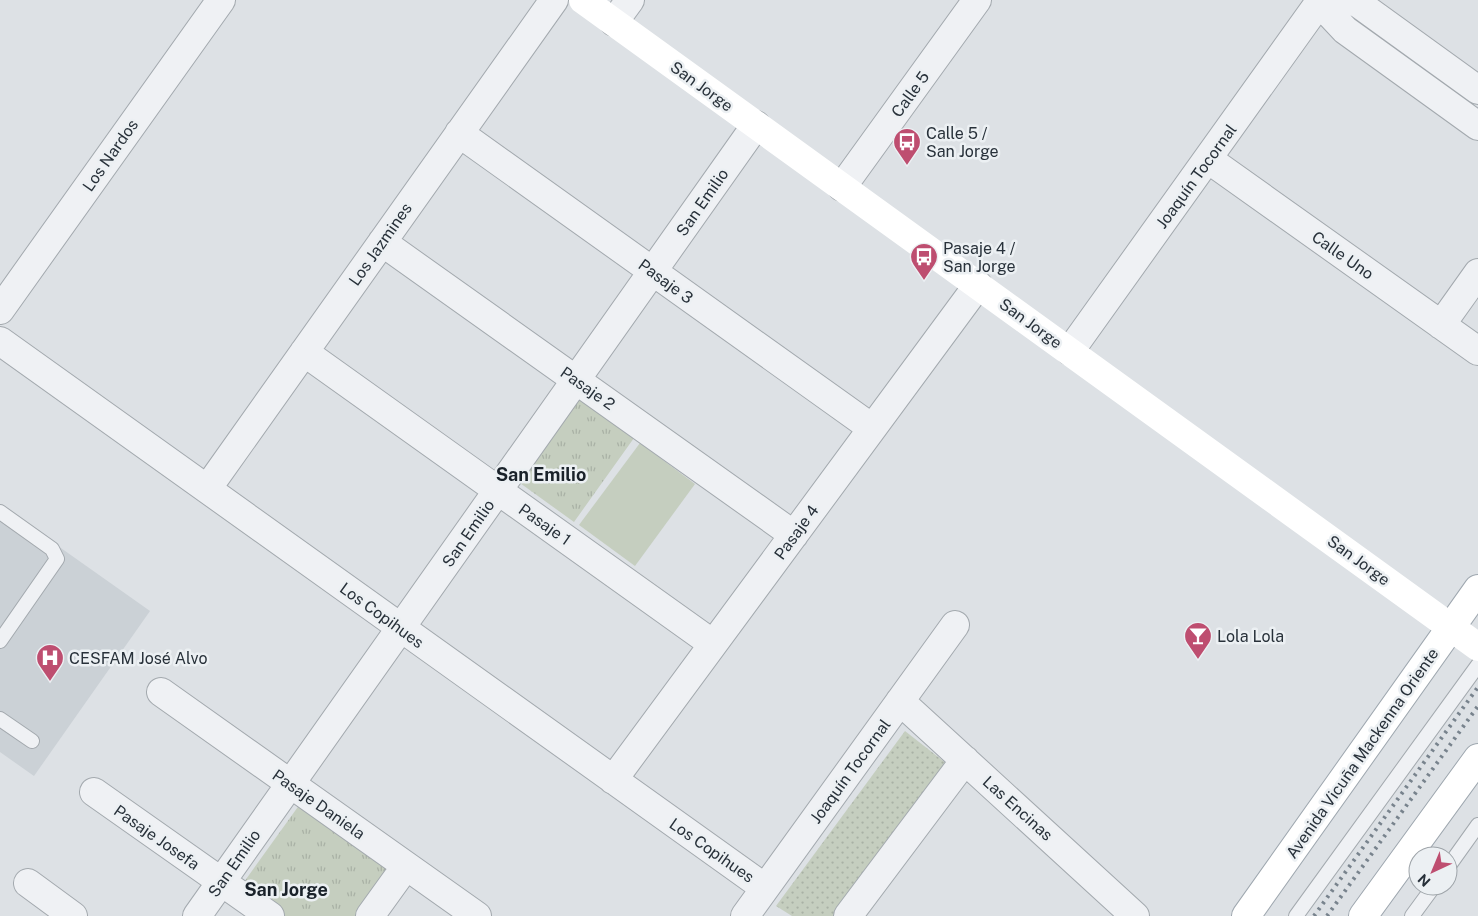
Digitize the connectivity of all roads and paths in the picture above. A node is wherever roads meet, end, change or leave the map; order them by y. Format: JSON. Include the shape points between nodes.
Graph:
{"nodes":[{"id":1,"x":220,"y":0,"type":"edge"},
{"id":2,"x":554,"y":0,"type":"edge"},
{"id":3,"x":583,"y":0,"type":"edge"},
{"id":4,"x":630,"y":0,"type":"edge"},
{"id":5,"x":977,"y":0,"type":"edge"},
{"id":6,"x":1323,"y":0,"type":"edge"},
{"id":7,"x":1350,"y":0,"type":"edge"},
{"id":8,"x":614,"y":22,"type":"junction"},
{"id":9,"x":1478,"y":90,"type":"edge"},
{"id":10,"x":756,"y":125,"type":"junction"},
{"id":11,"x":1478,"y":126,"type":"edge"},
{"id":12,"x":460,"y":133,"type":"junction"},
{"id":13,"x":1208,"y":159,"type":"junction"},
{"id":14,"x":842,"y":187,"type":"junction"},
{"id":15,"x":382,"y":242,"type":"junction"},
{"id":16,"x":653,"y":271,"type":"junction"},
{"id":17,"x":1478,"y":273,"type":"edge"},
{"id":18,"x":978,"y":285,"type":"junction"},
{"id":19,"x":0,"y":310,"type":"edge"},
{"id":20,"x":1441,"y":325,"type":"junction"},
{"id":21,"x":0,"y":341,"type":"edge"},
{"id":22,"x":1478,"y":351,"type":"edge"},
{"id":23,"x":304,"y":352,"type":"junction"},
{"id":24,"x":1070,"y":352,"type":"junction"},
{"id":25,"x":576,"y":380,"type":"junction"},
{"id":26,"x":872,"y":428,"type":"junction"},
{"id":27,"x":207,"y":489,"type":"junction"},
{"id":28,"x":498,"y":490,"type":"junction"},
{"id":29,"x":0,"y":512,"type":"edge"},
{"id":30,"x":794,"y":535,"type":"junction"},
{"id":31,"x":1478,"y":589,"type":"edge"},
{"id":32,"x":955,"y":625,"type":"dead end"},
{"id":33,"x":1451,"y":627,"type":"junction"},
{"id":34,"x":401,"y":628,"type":"junction"},
{"id":35,"x":0,"y":641,"type":"edge"},
{"id":36,"x":714,"y":644,"type":"junction"},
{"id":37,"x":1478,"y":647,"type":"edge"},
{"id":38,"x":1478,"y":665,"type":"edge"},
{"id":39,"x":161,"y":692,"type":"dead end"},
{"id":40,"x":900,"y":701,"type":"junction"},
{"id":41,"x":0,"y":720,"type":"edge"},
{"id":42,"x":32,"y":741,"type":"dead end"},
{"id":43,"x":1478,"y":758,"type":"edge"},
{"id":44,"x":965,"y":760,"type":"junction"},
{"id":45,"x":613,"y":780,"type":"junction"},
{"id":46,"x":290,"y":784,"type":"junction"},
{"id":47,"x":94,"y":792,"type":"dead end"},
{"id":48,"x":1478,"y":825,"type":"edge"},
{"id":49,"x":1458,"y":853,"type":"edge"},
{"id":50,"x":406,"y":866,"type":"junction"},
{"id":51,"x":221,"y":882,"type":"junction"},
{"id":52,"x":28,"y":883,"type":"dead end"},
{"id":53,"x":1427,"y":896,"type":"edge"},
{"id":54,"x":758,"y":906,"type":"edge"},
{"id":55,"x":73,"y":916,"type":"edge"},
{"id":56,"x":197,"y":916,"type":"edge"},
{"id":57,"x":270,"y":916,"type":"edge"},
{"id":58,"x":370,"y":916,"type":"edge"},
{"id":59,"x":478,"y":916,"type":"edge"},
{"id":60,"x":848,"y":916,"type":"edge"},
{"id":61,"x":1135,"y":916,"type":"edge"},
{"id":62,"x":1246,"y":916,"type":"edge"},
{"id":63,"x":1296,"y":916,"type":"edge"},
{"id":64,"x":1363,"y":916,"type":"edge"},
{"id":65,"x":1412,"y":916,"type":"edge"}],
"edges":[{"from":1,"to":19,"type":"street","name":"Los Nardos"},
{"from":2,"to":12,"type":"street","name":"Los Jazmines"},
{"from":3,"to":8,"type":"street","name":"San Jorge"},
{"from":4,"to":8,"type":"street"},
{"from":5,"to":14,"type":"street","name":"Calle 5"},
{"from":6,"to":11,"type":"street","via":[[1330,14],[1345,30]]},
{"from":6,"to":13,"type":"street","name":"Joaquín Tocornal"},
{"from":7,"to":9,"type":"street"},
{"from":8,"to":10,"type":"street","name":"San Jorge"},
{"from":10,"to":14,"type":"street","name":"San Jorge"},
{"from":10,"to":16,"type":"street","name":"San Emilio"},
{"from":12,"to":15,"type":"street","name":"Los Jazmines"},
{"from":12,"to":16,"type":"street","name":"Pasaje 3"},
{"from":13,"to":20,"type":"street","name":"Calle Uno"},
{"from":13,"to":24,"type":"street","name":"Joaquín Tocornal"},
{"from":14,"to":18,"type":"street","name":"San Jorge"},
{"from":15,"to":23,"type":"street","name":"Los Jazmines"},
{"from":15,"to":25,"type":"street","name":"Pasaje 2"},
{"from":16,"to":25,"type":"street","name":"San Emilio"},
{"from":16,"to":26,"type":"street","name":"Pasaje 3"},
{"from":17,"to":20,"type":"street"},
{"from":18,"to":24,"type":"street","name":"San Jorge"},
{"from":18,"to":26,"type":"street","name":"Pasaje 4"},
{"from":20,"to":22,"type":"street","name":"Calle Uno"},
{"from":21,"to":27,"type":"street","name":"Los Copihues"},
{"from":23,"to":27,"type":"street","name":"Los Jazmines"},
{"from":23,"to":28,"type":"street","name":"Pasaje 1"},
{"from":24,"to":33,"type":"street","name":"San Jorge"},
{"from":25,"to":28,"type":"street","name":"San Emilio"},
{"from":25,"to":30,"type":"street","name":"Pasaje 2"},
{"from":26,"to":30,"type":"street","name":"Pasaje 4"},
{"from":27,"to":34,"type":"street","name":"Los Copihues"},
{"from":28,"to":34,"type":"street","name":"San Emilio"},
{"from":28,"to":36,"type":"street","name":"Pasaje 1"},
{"from":29,"to":35,"type":"lane","via":[[52,549],[57,559]]},
{"from":30,"to":36,"type":"street","name":"Pasaje 4"},
{"from":31,"to":33,"type":"street","name":"Avenida Vicuña Mackenna Oriente"},
{"from":32,"to":40,"type":"street","name":"Joaquín Tocornal"},
{"from":33,"to":37,"type":"street","name":"San Jorge"},
{"from":33,"to":62,"type":"street","name":"Avenida Vicuña Mackenna Oriente"},
{"from":34,"to":45,"type":"street","name":"Los Copihues"},
{"from":34,"to":46,"type":"street","name":"San Emilio"},
{"from":36,"to":45,"type":"street","name":"Pasaje 4"},
{"from":38,"to":63,"type":"lane"},
{"from":39,"to":46,"type":"street","name":"Pasaje Daniela"},
{"from":40,"to":44,"type":"street","name":"Las Encinas"},
{"from":40,"to":54,"type":"street","name":"Joaquín Tocornal"},
{"from":41,"to":42,"type":"lane"},
{"from":43,"to":64,"type":"street"},
{"from":44,"to":60,"type":"street"},
{"from":44,"to":61,"type":"street","name":"Las Encinas"},
{"from":45,"to":54,"type":"street","name":"Los Copihues"},
{"from":46,"to":50,"type":"street","name":"Pasaje Daniela"},
{"from":46,"to":51,"type":"street","name":"San Emilio"},
{"from":47,"to":51,"type":"street","name":"Pasaje Josefa"},
{"from":48,"to":49,"type":"lane"},
{"from":50,"to":58,"type":"street"},
{"from":50,"to":59,"type":"street","name":"Pasaje Daniela"},
{"from":51,"to":56,"type":"street","name":"San Emilio"},
{"from":51,"to":57,"type":"street","name":"Pasaje Josefa"},
{"from":52,"to":55,"type":"street"},
{"from":53,"to":65,"type":"lane"}]}
